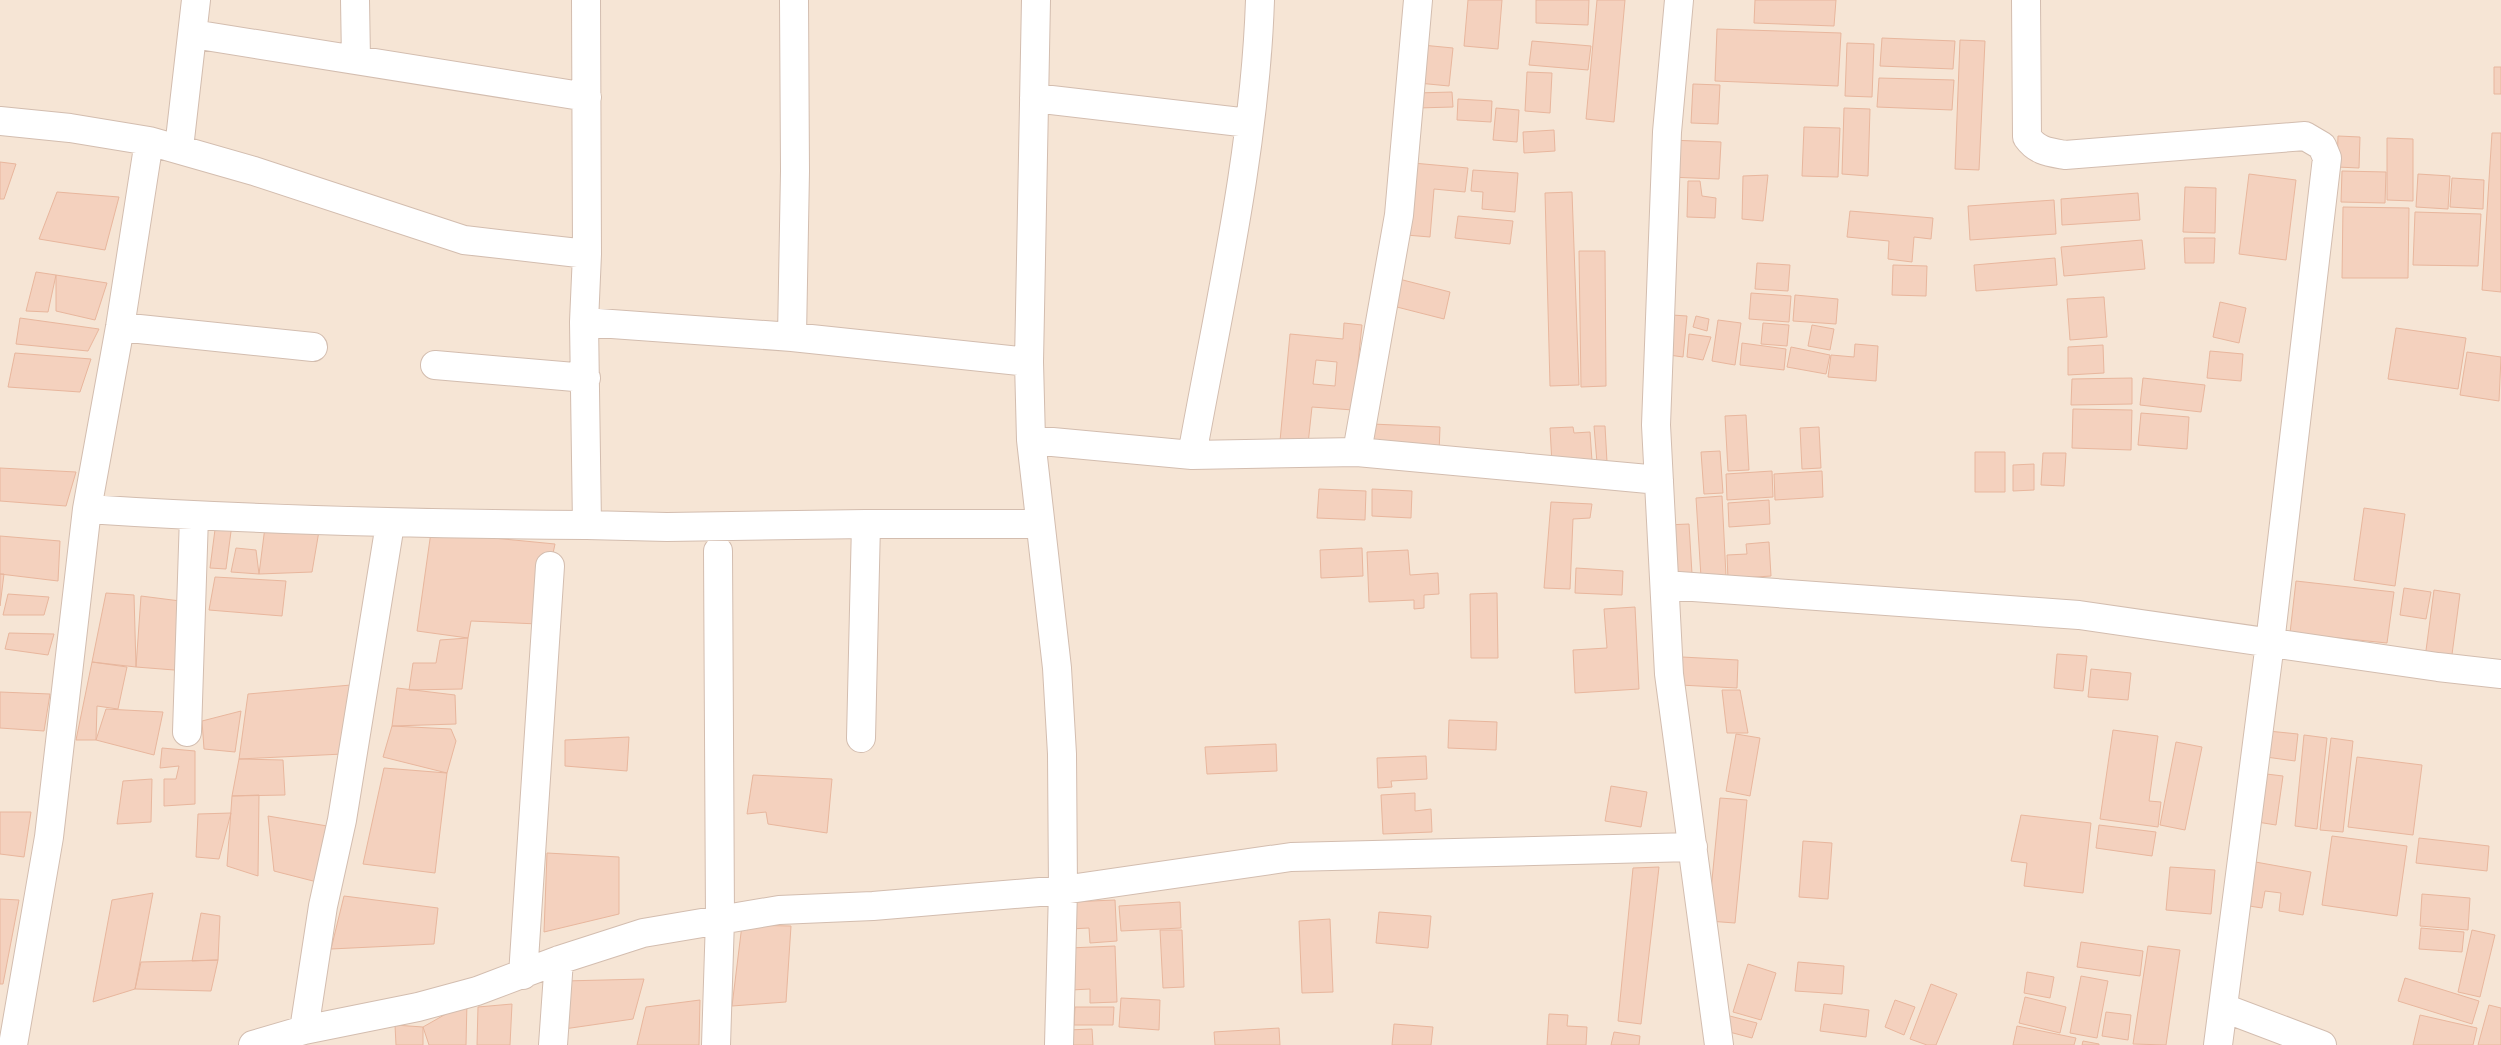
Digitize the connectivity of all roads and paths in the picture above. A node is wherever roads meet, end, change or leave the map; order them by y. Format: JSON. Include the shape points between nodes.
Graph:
{"nodes":[{"id":1,"x":196,"y":0,"type":"edge"},
{"id":2,"x":354,"y":0,"type":"edge"},
{"id":3,"x":586,"y":0,"type":"edge"},
{"id":4,"x":794,"y":0,"type":"edge"},
{"id":5,"x":1036,"y":0,"type":"edge"},
{"id":6,"x":1260,"y":0,"type":"edge"},
{"id":7,"x":1418,"y":0,"type":"edge"},
{"id":8,"x":1679,"y":0,"type":"edge"},
{"id":9,"x":2026,"y":0,"type":"edge"},
{"id":10,"x":193,"y":34,"type":"junction"},
{"id":11,"x":356,"y":59,"type":"junction"},
{"id":12,"x":587,"y":97,"type":"junction"},
{"id":13,"x":1034,"y":98,"type":"junction"},
{"id":14,"x":0,"y":121,"type":"edge"},
{"id":15,"x":1248,"y":122,"type":"junction"},
{"id":16,"x":149,"y":141,"type":"junction"},
{"id":17,"x":178,"y":148,"type":"junction"},
{"id":18,"x":587,"y":254,"type":"junction"},
{"id":19,"x":584,"y":322,"type":"junction"},
{"id":20,"x":120,"y":327,"type":"junction"},
{"id":21,"x":792,"y":336,"type":"junction"},
{"id":22,"x":313,"y":347,"type":"dead end"},
{"id":23,"x":1029,"y":362,"type":"junction"},
{"id":24,"x":435,"y":365,"type":"dead end"},
{"id":25,"x":586,"y":378,"type":"junction"},
{"id":26,"x":1031,"y":440,"type":"junction"},
{"id":27,"x":1357,"y":452,"type":"junction"},
{"id":28,"x":1192,"y":455,"type":"junction"},
{"id":29,"x":1659,"y":480,"type":"junction"},
{"id":30,"x":88,"y":508,"type":"junction"},
{"id":31,"x":194,"y":516,"type":"junction"},
{"id":32,"x":390,"y":524,"type":"junction"},
{"id":33,"x":866,"y":524,"type":"junction"},
{"id":34,"x":1039,"y":524,"type":"junction"},
{"id":35,"x":587,"y":525,"type":"junction"},
{"id":36,"x":718,"y":552,"type":"dead end"},
{"id":37,"x":550,"y":566,"type":"dead end"},
{"id":38,"x":1665,"y":585,"type":"junction"},
{"id":39,"x":2270,"y":643,"type":"junction"},
{"id":40,"x":2501,"y":674,"type":"edge"},
{"id":41,"x":187,"y":732,"type":"dead end"},
{"id":42,"x":861,"y":738,"type":"dead end"},
{"id":43,"x":1693,"y":847,"type":"junction"},
{"id":44,"x":1063,"y":890,"type":"junction"},
{"id":45,"x":720,"y":919,"type":"junction"},
{"id":46,"x":559,"y":960,"type":"junction"},
{"id":47,"x":523,"y":975,"type":"junction"},
{"id":48,"x":2224,"y":1008,"type":"junction"},
{"id":49,"x":304,"y":1030,"type":"junction"},
{"id":50,"x":344,"y":1034,"type":"edge"},
{"id":51,"x":14,"y":1045,"type":"edge"},
{"id":52,"x":253,"y":1045,"type":"edge"},
{"id":53,"x":553,"y":1045,"type":"edge"},
{"id":54,"x":716,"y":1045,"type":"edge"},
{"id":55,"x":1059,"y":1045,"type":"edge"},
{"id":56,"x":1719,"y":1045,"type":"edge"},
{"id":57,"x":2218,"y":1045,"type":"edge"},
{"id":58,"x":2322,"y":1045,"type":"edge"}],
"edges":[{"from":1,"to":10,"type":"street"},
{"from":2,"to":11,"type":"street"},
{"from":3,"to":12,"type":"street"},
{"from":4,"to":21,"type":"street"},
{"from":5,"to":13,"type":"street"},
{"from":6,"to":15,"type":"street","via":[[1259,44]]},
{"from":7,"to":27,"type":"street","via":[[1399,215]]},
{"from":8,"to":29,"type":"street","via":[[1666,132],[1656,425]]},
{"from":9,"to":39,"type":"street","via":[[2026,137],[2042,151],[2065,154],[2305,136],[2322,146],[2327,158]]},
{"from":10,"to":11,"type":"street"},
{"from":10,"to":17,"type":"street"},
{"from":11,"to":12,"type":"street"},
{"from":12,"to":18,"type":"street"},
{"from":13,"to":15,"type":"street"},
{"from":13,"to":23,"type":"street"},
{"from":14,"to":16,"type":"street"},
{"from":15,"to":28,"type":"street","via":[[1238,205]]},
{"from":16,"to":17,"type":"street"},
{"from":16,"to":20,"type":"street"},
{"from":17,"to":18,"type":"street","via":[[464,240]]},
{"from":18,"to":19,"type":"street"},
{"from":19,"to":21,"type":"street"},
{"from":19,"to":25,"type":"street"},
{"from":20,"to":22,"type":"street"},
{"from":20,"to":30,"type":"street"},
{"from":21,"to":23,"type":"street"},
{"from":23,"to":26,"type":"street"},
{"from":24,"to":25,"type":"street"},
{"from":25,"to":35,"type":"street"},
{"from":26,"to":28,"type":"street"},
{"from":26,"to":34,"type":"street"},
{"from":27,"to":28,"type":"street"},
{"from":27,"to":29,"type":"street"},
{"from":29,"to":38,"type":"street"},
{"from":30,"to":31,"type":"street"},
{"from":30,"to":51,"type":"street","via":[[49,837]]},
{"from":31,"to":32,"type":"street"},
{"from":31,"to":41,"type":"street"},
{"from":32,"to":35,"type":"street"},
{"from":32,"to":49,"type":"street"},
{"from":33,"to":34,"type":"street"},
{"from":33,"to":35,"type":"street","via":[[667,528]]},
{"from":33,"to":42,"type":"street"},
{"from":34,"to":44,"type":"street","via":[[1057,668],[1062,754]]},
{"from":36,"to":45,"type":"street"},
{"from":37,"to":47,"type":"street"},
{"from":38,"to":39,"type":"street","via":[[2079,615]]},
{"from":38,"to":43,"type":"street","via":[[1669,674]]},
{"from":39,"to":40,"type":"street"},
{"from":39,"to":48,"type":"street"},
{"from":43,"to":44,"type":"street","via":[[1291,857]]},
{"from":43,"to":56,"type":"street"},
{"from":44,"to":45,"type":"street","via":[[873,906],[779,910]]},
{"from":44,"to":55,"type":"street"},
{"from":45,"to":46,"type":"street","via":[[642,933]]},
{"from":45,"to":54,"type":"street"},
{"from":46,"to":47,"type":"street"},
{"from":46,"to":53,"type":"street"},
{"from":47,"to":50,"type":"street"},
{"from":48,"to":57,"type":"street"},
{"from":48,"to":58,"type":"street"},
{"from":49,"to":50,"type":"street"},
{"from":49,"to":52,"type":"street"}]}
